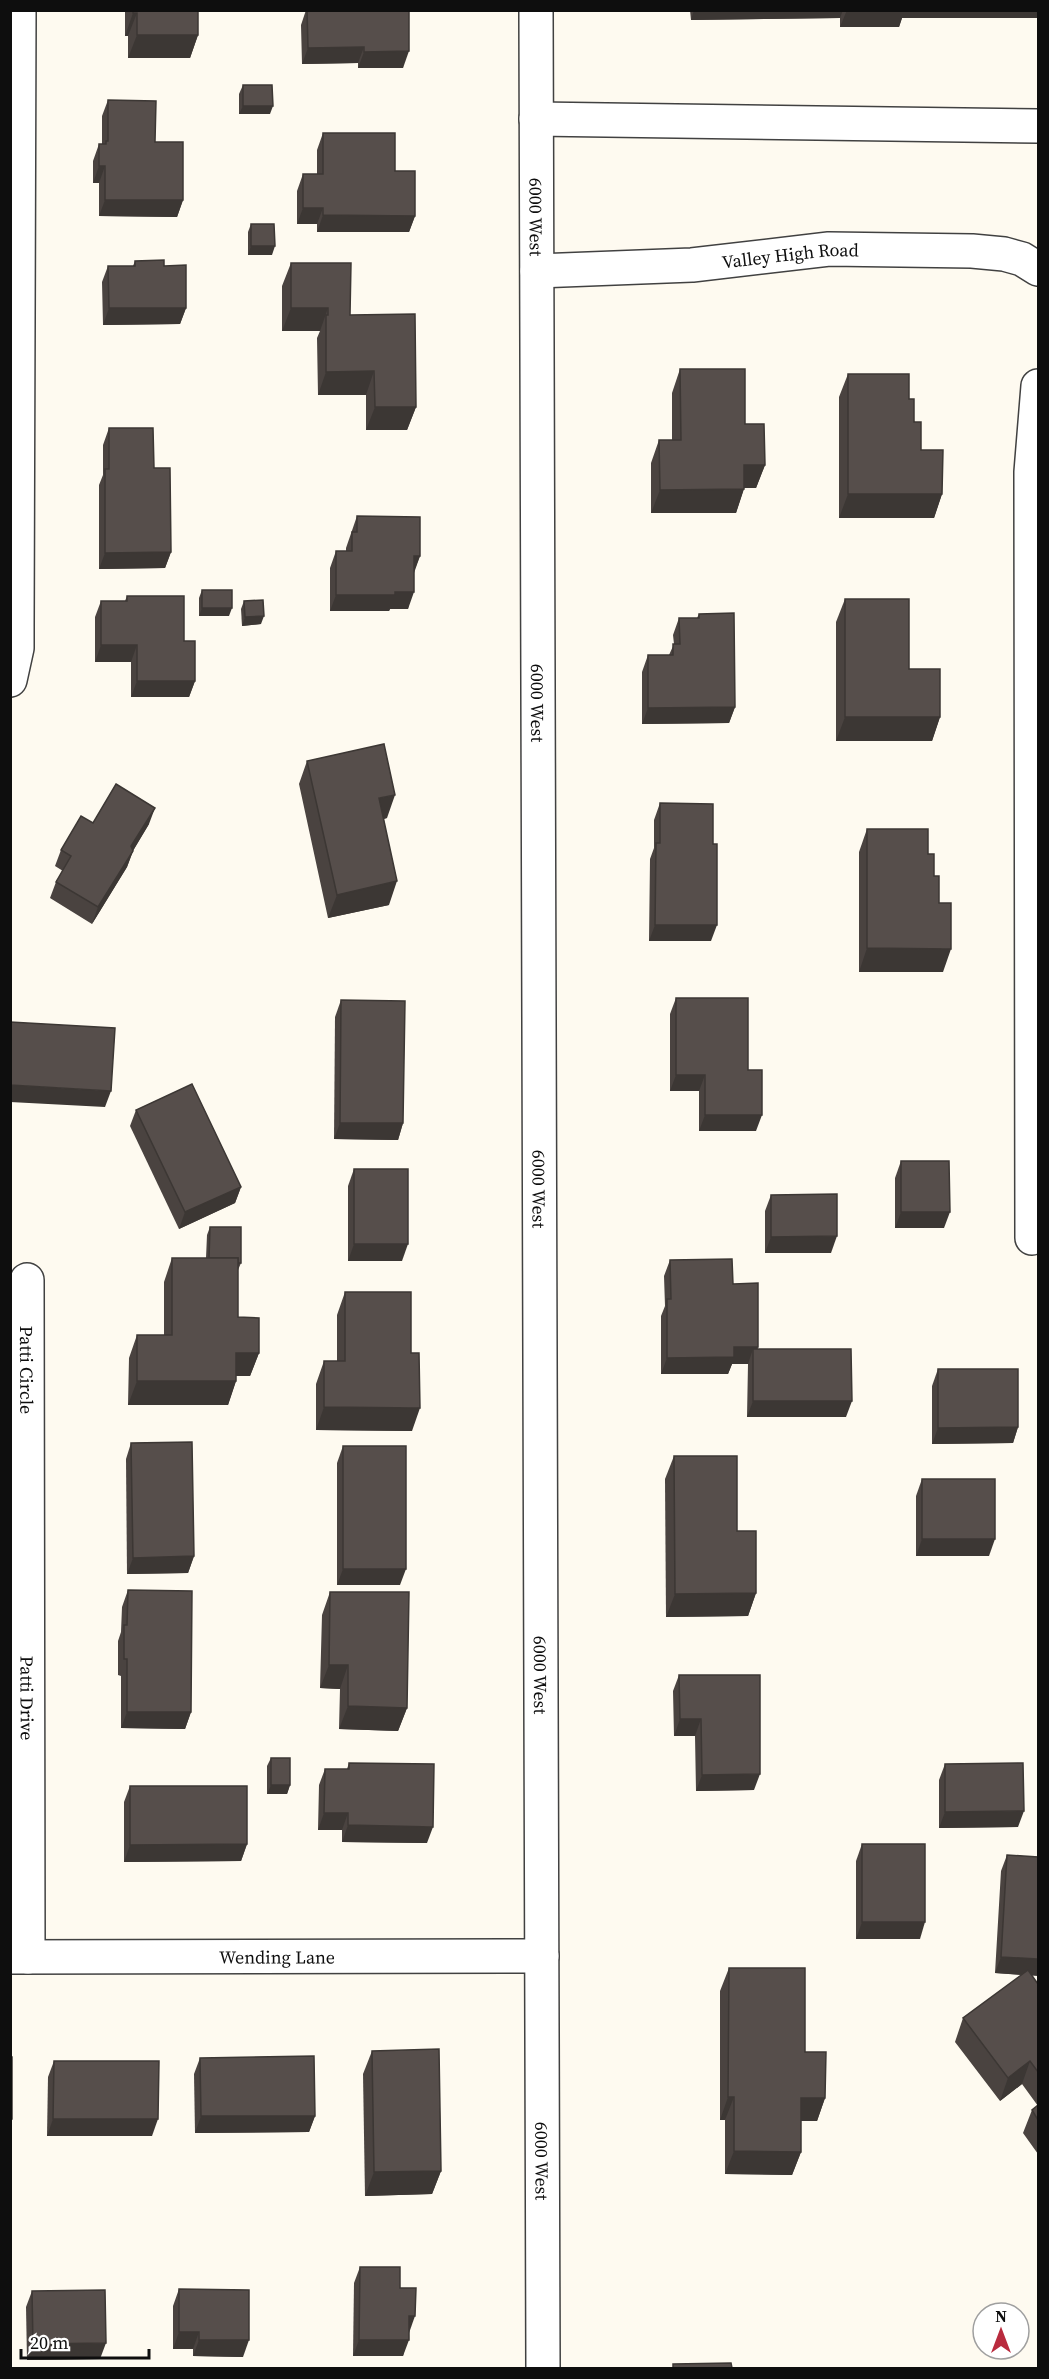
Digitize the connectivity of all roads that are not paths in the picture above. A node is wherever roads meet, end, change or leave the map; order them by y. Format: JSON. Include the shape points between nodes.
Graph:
{"nodes":[{"id":1,"x":19,"y":10,"type":"edge"},
{"id":2,"x":536,"y":10,"type":"edge"},
{"id":3,"x":536,"y":118,"type":"junction"},
{"id":4,"x":1038,"y":126,"type":"edge"},
{"id":5,"x":1038,"y":269,"type":"edge"},
{"id":6,"x":537,"y":271,"type":"junction"},
{"id":7,"x":1038,"y":386,"type":"edge"},
{"id":8,"x":1035,"y":595,"type":"edge"},
{"id":9,"x":10,"y":680,"type":"edge"},
{"id":10,"x":1032,"y":1238,"type":"dead end"},
{"id":11,"x":27,"y":1280,"type":"dead end"},
{"id":12,"x":19,"y":1458,"type":"edge"},
{"id":13,"x":542,"y":1956,"type":"junction"},
{"id":14,"x":19,"y":1957,"type":"edge"},
{"id":15,"x":543,"y":2368,"type":"edge"}],
"edges":[{"from":1,"to":9,"type":"street","via":[[18,614],[17,648]]},
{"from":2,"to":3,"type":"street","name":"6000 West"},
{"from":3,"to":4,"type":"street"},
{"from":3,"to":6,"type":"street","name":"6000 West"},
{"from":5,"to":6,"type":"street","name":"Valley High Road","via":[[1004,254],[829,249],[692,265]]},
{"from":6,"to":13,"type":"street","name":"6000 West"},
{"from":7,"to":8,"type":"street","via":[[1032,451]]},
{"from":8,"to":10,"type":"street"},
{"from":11,"to":12,"type":"street","name":"Patti Circle"},
{"from":12,"to":14,"type":"street","name":"Patti Drive"},
{"from":13,"to":14,"type":"street","name":"Wending Lane"},
{"from":13,"to":15,"type":"street","name":"6000 West"}]}
